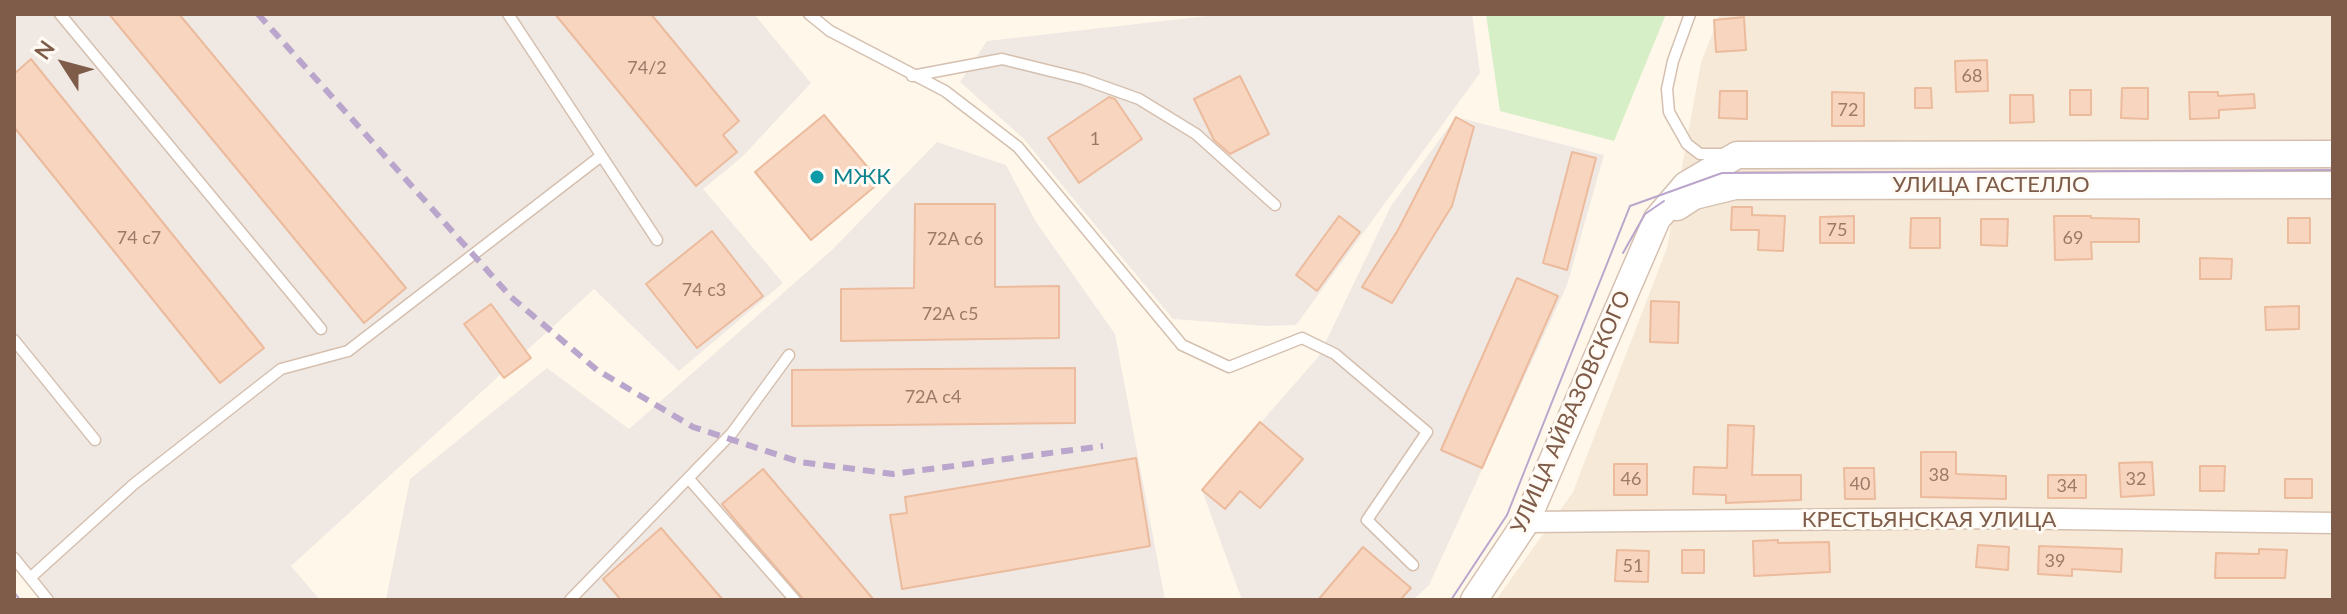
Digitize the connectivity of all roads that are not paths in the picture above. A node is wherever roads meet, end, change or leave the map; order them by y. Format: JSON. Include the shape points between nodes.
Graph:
{"nodes":[{"id":1,"x":60,"y":14,"type":"edge"},
{"id":2,"x":508,"y":14,"type":"edge"},
{"id":3,"x":809,"y":14,"type":"edge"},
{"id":4,"x":1690,"y":14,"type":"edge"},
{"id":5,"x":912,"y":76,"type":"junction"},
{"id":6,"x":2333,"y":154,"type":"edge"},
{"id":7,"x":1737,"y":155,"type":"junction"},
{"id":8,"x":601,"y":156,"type":"junction"},
{"id":9,"x":2333,"y":185,"type":"edge"},
{"id":10,"x":1275,"y":205,"type":"dead end"},
{"id":11,"x":1657,"y":219,"type":"junction"},
{"id":12,"x":657,"y":240,"type":"dead end"},
{"id":13,"x":321,"y":329,"type":"dead end"},
{"id":14,"x":14,"y":340,"type":"edge"},
{"id":15,"x":789,"y":355,"type":"dead end"},
{"id":16,"x":95,"y":440,"type":"dead end"},
{"id":17,"x":689,"y":479,"type":"junction"},
{"id":18,"x":1526,"y":522,"type":"junction"},
{"id":19,"x":2333,"y":523,"type":"edge"},
{"id":20,"x":14,"y":558,"type":"edge"},
{"id":21,"x":1413,"y":565,"type":"dead end"},
{"id":22,"x":30,"y":578,"type":"junction"},
{"id":23,"x":48,"y":600,"type":"edge"},
{"id":24,"x":570,"y":600,"type":"edge"},
{"id":25,"x":795,"y":600,"type":"edge"},
{"id":26,"x":1474,"y":600,"type":"edge"}],
"edges":[{"from":1,"to":13,"type":"lane"},
{"from":2,"to":8,"type":"lane"},
{"from":3,"to":5,"type":"lane"},
{"from":4,"to":7,"type":"lane","via":[[1667,89],[1669,112],[1687,144],[1700,154]]},
{"from":5,"to":10,"type":"lane","via":[[1002,59],[1083,79],[1139,99],[1196,134]]},
{"from":5,"to":21,"type":"lane","via":[[945,91],[1018,147],[1182,345],[1229,367],[1302,338],[1335,354],[1427,432],[1367,520]]},
{"from":6,"to":7,"type":"street"},
{"from":7,"to":11,"type":"street","name":"УЛИЦА АЙВАЗОВСКОГО","via":[[1686,185]]},
{"from":8,"to":12,"type":"lane"},
{"from":8,"to":22,"type":"lane","via":[[348,351],[281,369],[134,484]]},
{"from":9,"to":11,"type":"street","name":"УЛИЦА ГАСТЕЛЛО","via":[[1735,186],[1694,196]]},
{"from":11,"to":18,"type":"street","name":"УЛИЦА АЙВАЗОВСКОГО"},
{"from":14,"to":16,"type":"lane"},
{"from":15,"to":17,"type":"lane","via":[[732,433]]},
{"from":17,"to":24,"type":"lane"},
{"from":17,"to":25,"type":"lane"},
{"from":18,"to":19,"type":"street","name":"КРЕСТЬЯНСКАЯ УЛИЦА","via":[[1995,518]]},
{"from":18,"to":26,"type":"street","name":"УЛИЦА АЙВАЗОВСКОГО"},
{"from":20,"to":22,"type":"lane"},
{"from":22,"to":23,"type":"lane"}]}
